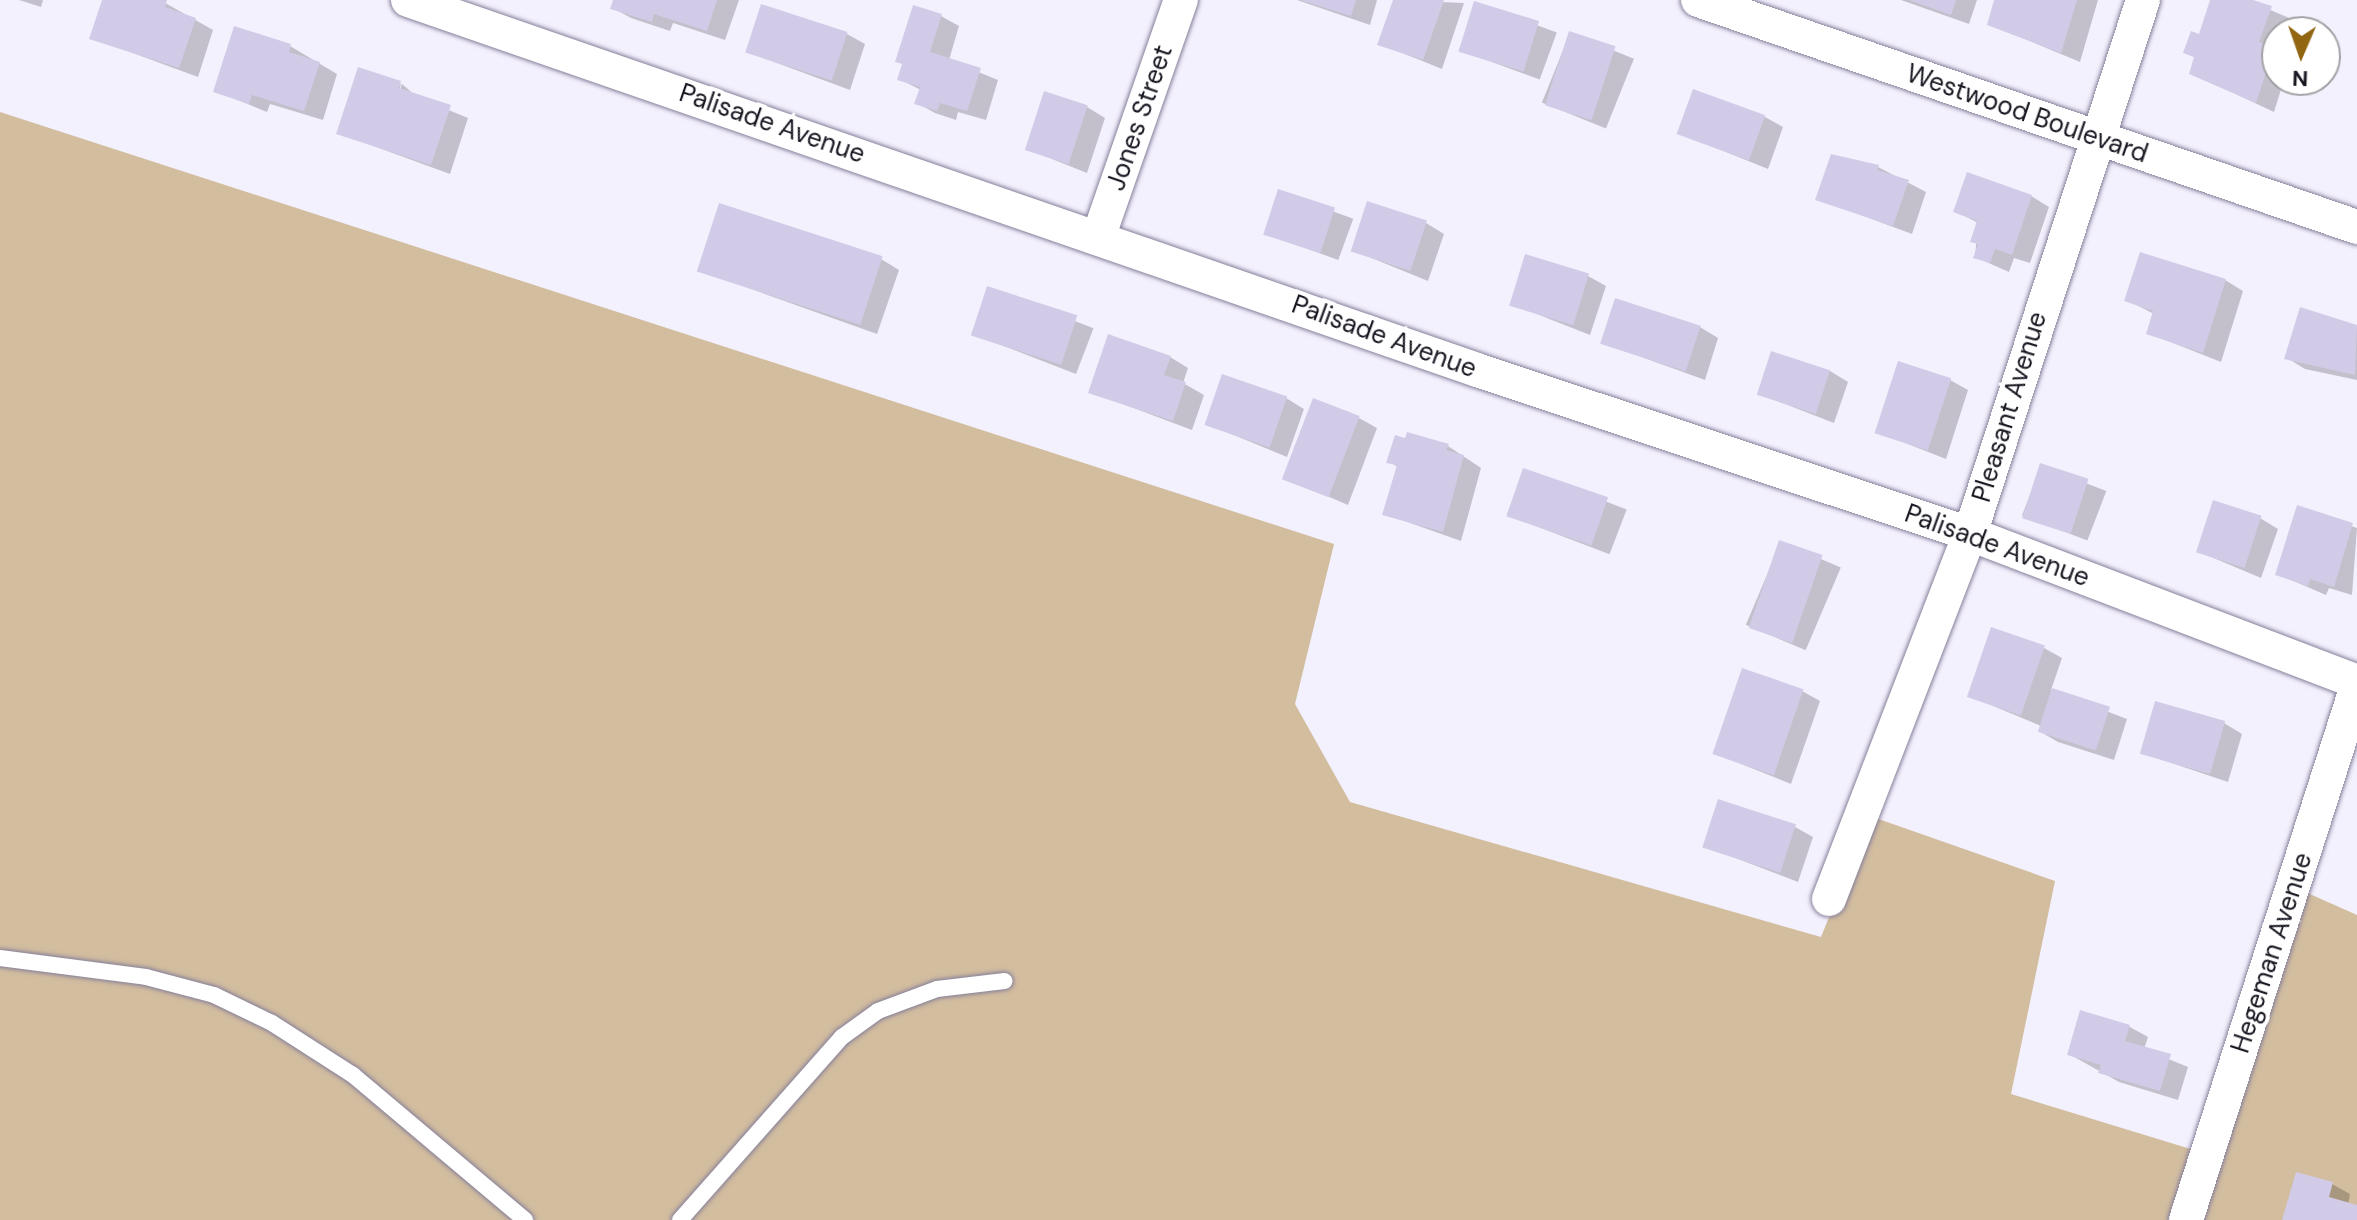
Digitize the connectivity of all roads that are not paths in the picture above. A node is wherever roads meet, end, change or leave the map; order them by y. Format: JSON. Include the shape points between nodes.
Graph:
{"nodes":[{"id":1,"x":408,"y":0,"type":"edge"},
{"id":2,"x":1181,"y":0,"type":"edge"},
{"id":3,"x":1698,"y":0,"type":"edge"},
{"id":4,"x":2143,"y":0,"type":"edge"},
{"id":5,"x":2095,"y":138,"type":"junction"},
{"id":6,"x":2357,"y":227,"type":"edge"},
{"id":7,"x":1099,"y":235,"type":"junction"},
{"id":8,"x":1970,"y":534,"type":"junction"},
{"id":9,"x":2357,"y":684,"type":"edge"},
{"id":10,"x":1829,"y":899,"type":"dead end"},
{"id":11,"x":0,"y":958,"type":"edge"},
{"id":12,"x":1005,"y":981,"type":"dead end"},
{"id":13,"x":525,"y":1220,"type":"edge"},
{"id":14,"x":680,"y":1220,"type":"edge"},
{"id":15,"x":2186,"y":1220,"type":"edge"}],
"edges":[{"from":1,"to":7,"type":"street","name":"Palisade Avenue"},
{"from":2,"to":7,"type":"street","name":"Jones Street"},
{"from":3,"to":5,"type":"street","name":"Westwood Boulevard"},
{"from":4,"to":5,"type":"street","name":"Pleasant Avenue"},
{"from":5,"to":6,"type":"street","name":"Westwood Boulevard"},
{"from":5,"to":8,"type":"street","name":"Pleasant Avenue"},
{"from":7,"to":8,"type":"street","name":"Palisade Avenue","via":[[1463,365]]},
{"from":8,"to":9,"type":"street","name":"Palisade Avenue"},
{"from":8,"to":10,"type":"street","name":"Pleasant Avenue"},
{"from":9,"to":15,"type":"street","name":"Hegeman Avenue"},
{"from":11,"to":13,"type":"lane","via":[[146,977],[214,995],[272,1023],[353,1075]]},
{"from":12,"to":14,"type":"lane","via":[[937,989],[878,1011],[842,1037]]}]}
